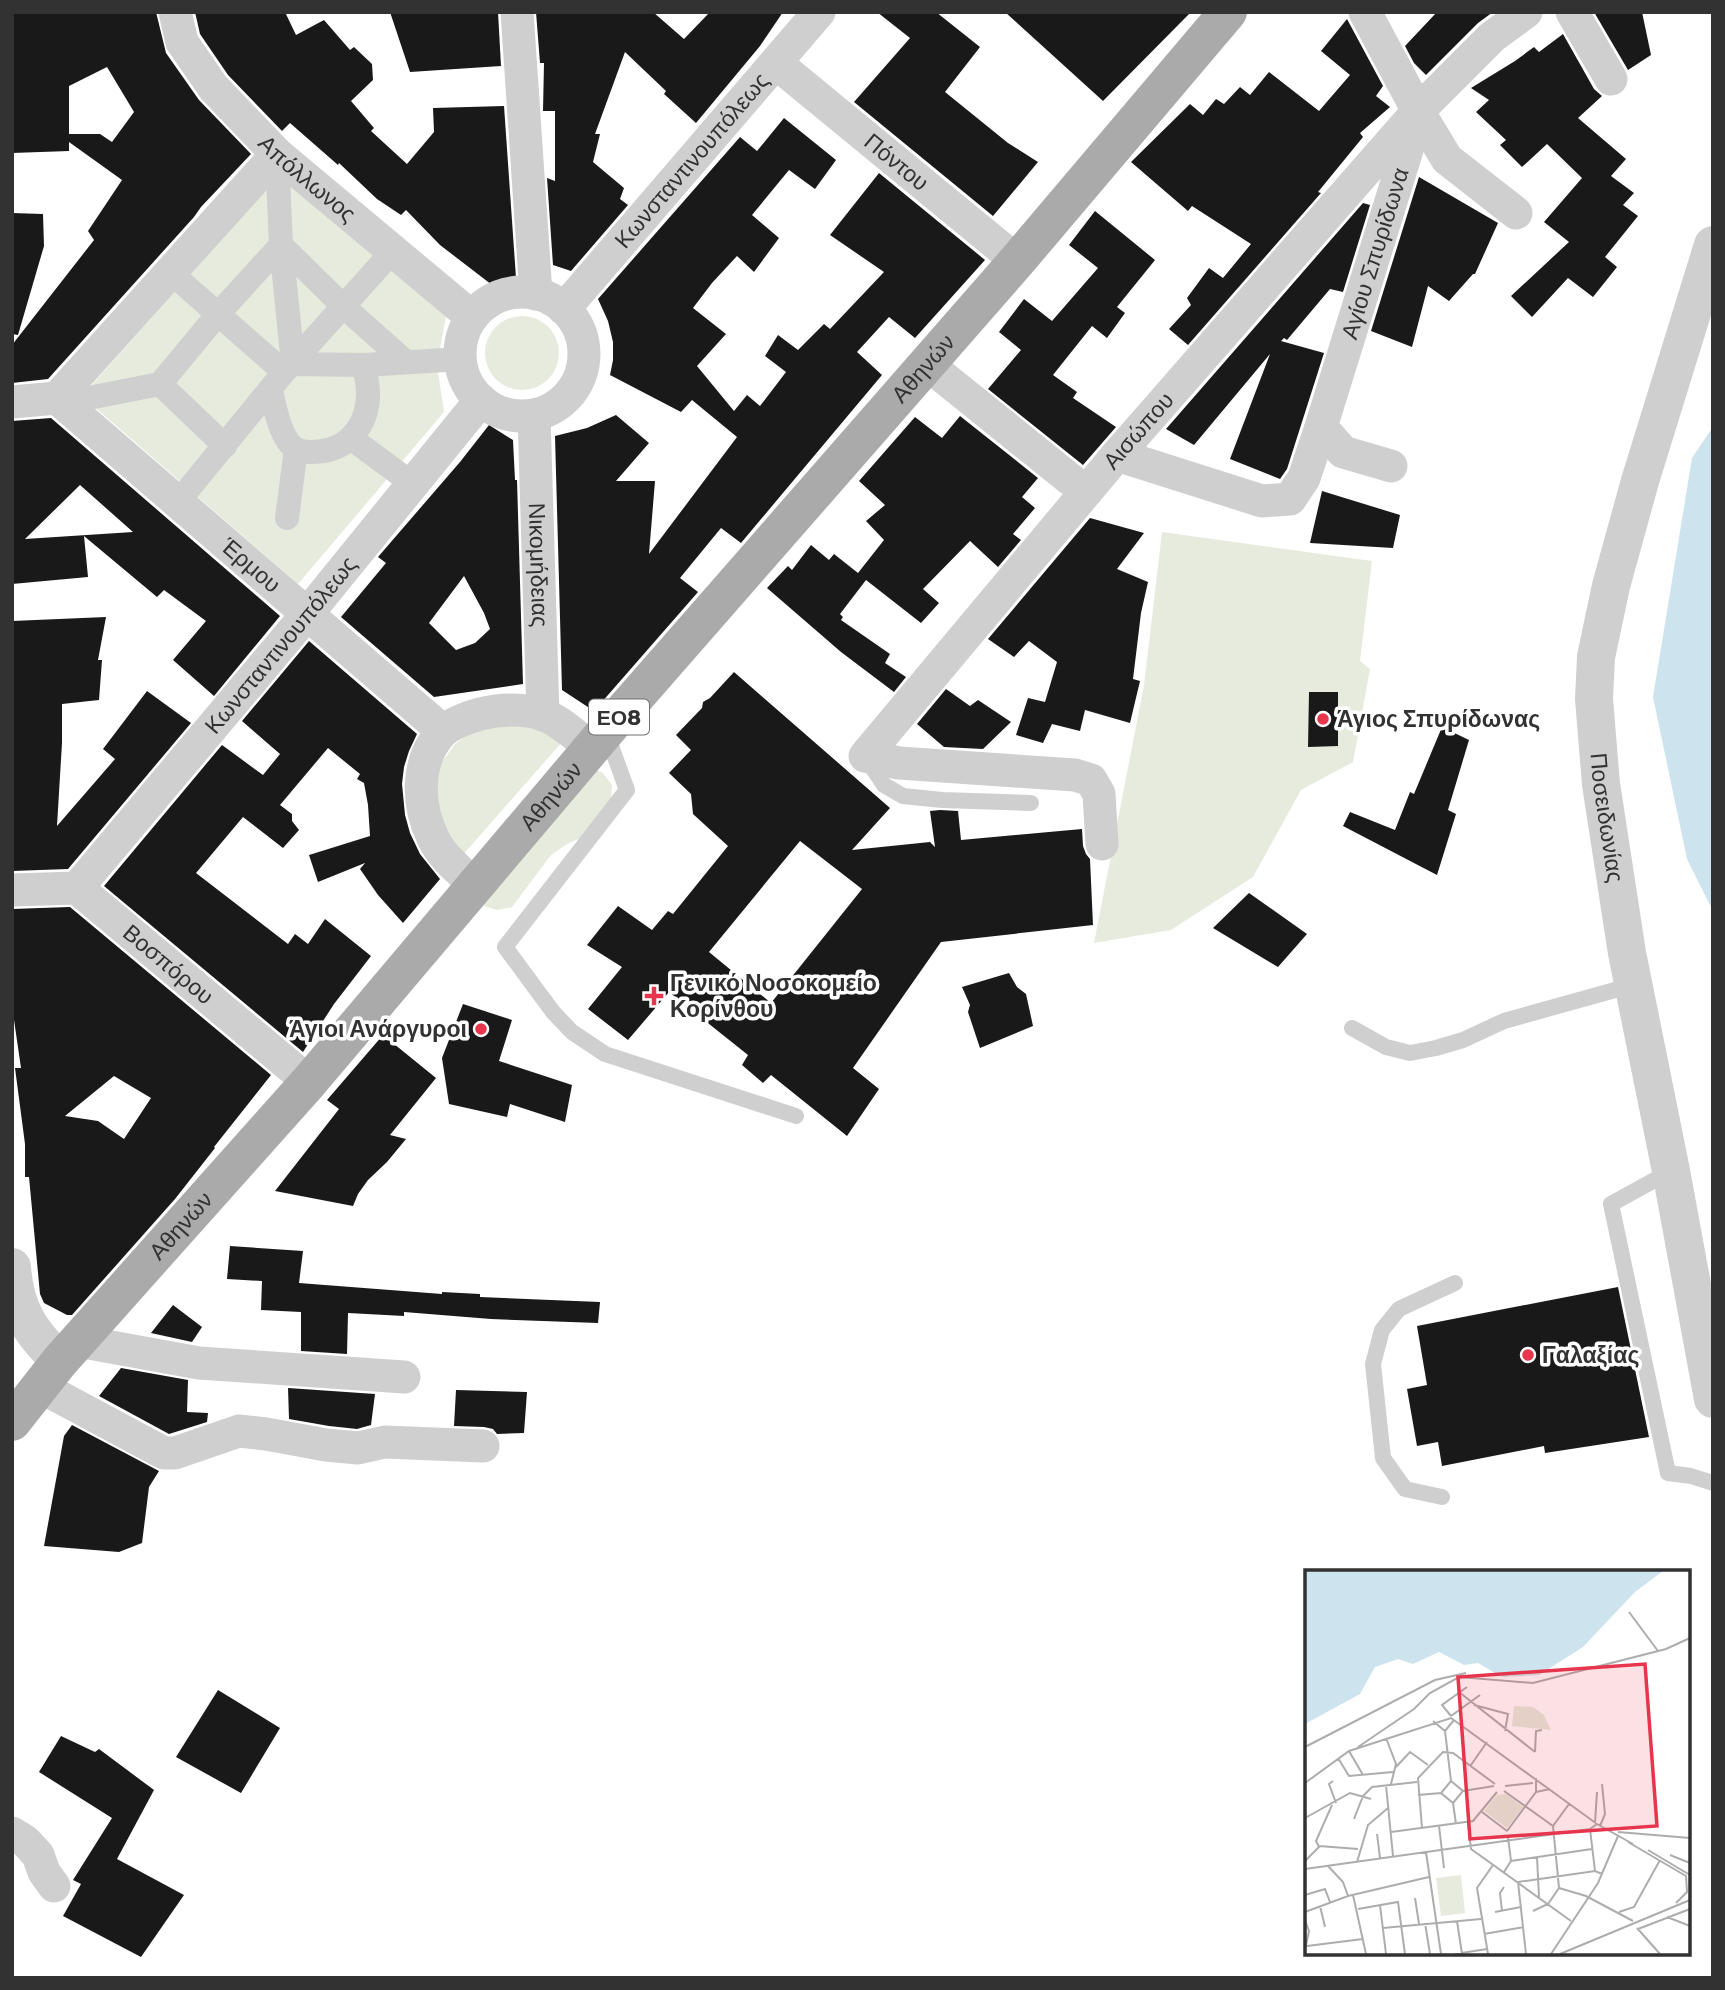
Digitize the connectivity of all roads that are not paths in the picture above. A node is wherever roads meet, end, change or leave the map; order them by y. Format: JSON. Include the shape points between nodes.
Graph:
{"nodes":[{"id":1,"x":175,"y":12,"type":"edge"},
{"id":2,"x":517,"y":12,"type":"edge"},
{"id":3,"x":819,"y":12,"type":"edge"},
{"id":4,"x":1228,"y":12,"type":"edge"},
{"id":5,"x":1365,"y":12,"type":"edge"},
{"id":6,"x":1526,"y":12,"type":"edge"},
{"id":7,"x":1572,"y":12,"type":"edge"},
{"id":8,"x":776,"y":63,"type":"junction"},
{"id":9,"x":1611,"y":79,"type":"dead end"},
{"id":10,"x":1419,"y":111,"type":"junction"},
{"id":11,"x":276,"y":153,"type":"junction"},
{"id":12,"x":1516,"y":213,"type":"dead end"},
{"id":13,"x":281,"y":245,"type":"junction"},
{"id":14,"x":1713,"y":245,"type":"edge"},
{"id":15,"x":393,"y":251,"type":"junction"},
{"id":16,"x":1017,"y":261,"type":"junction"},
{"id":17,"x":171,"y":273,"type":"junction"},
{"id":18,"x":550,"y":301,"type":"junction"},
{"id":19,"x":344,"y":307,"type":"junction"},
{"id":20,"x":218,"y":314,"type":"junction"},
{"id":21,"x":472,"y":317,"type":"junction"},
{"id":22,"x":461,"y":359,"type":"junction"},
{"id":23,"x":406,"y":362,"type":"junction"},
{"id":24,"x":927,"y":364,"type":"junction"},
{"id":25,"x":364,"y":365,"type":"junction"},
{"id":26,"x":283,"y":375,"type":"junction"},
{"id":27,"x":160,"y":384,"type":"junction"},
{"id":28,"x":60,"y":400,"type":"junction"},
{"id":29,"x":481,"y":400,"type":"junction"},
{"id":30,"x":12,"y":402,"type":"edge"},
{"id":31,"x":534,"y":415,"type":"junction"},
{"id":32,"x":1321,"y":427,"type":"junction"},
{"id":33,"x":352,"y":439,"type":"junction"},
{"id":34,"x":225,"y":446,"type":"junction"},
{"id":35,"x":296,"y":449,"type":"junction"},
{"id":36,"x":1117,"y":455,"type":"junction"},
{"id":37,"x":1391,"y":466,"type":"dead end"},
{"id":38,"x":413,"y":485,"type":"junction"},
{"id":39,"x":1086,"y":492,"type":"junction"},
{"id":40,"x":178,"y":502,"type":"junction"},
{"id":41,"x":288,"y":518,"type":"dead end"},
{"id":42,"x":308,"y":613,"type":"junction"},
{"id":43,"x":543,"y":715,"type":"junction"},
{"id":44,"x":443,"y":731,"type":"junction"},
{"id":45,"x":599,"y":741,"type":"junction"},
{"id":46,"x":865,"y":757,"type":"junction"},
{"id":47,"x":1031,"y":803,"type":"dead end"},
{"id":48,"x":1102,"y":844,"type":"dead end"},
{"id":49,"x":475,"y":885,"type":"junction"},
{"id":50,"x":77,"y":888,"type":"junction"},
{"id":51,"x":12,"y":890,"type":"edge"},
{"id":52,"x":1633,"y":985,"type":"junction"},
{"id":53,"x":1352,"y":1028,"type":"dead end"},
{"id":54,"x":309,"y":1082,"type":"junction"},
{"id":55,"x":796,"y":1116,"type":"dead end"},
{"id":56,"x":1671,"y":1171,"type":"junction"},
{"id":57,"x":12,"y":1267,"type":"edge"},
{"id":58,"x":13,"y":1279,"type":"edge"},
{"id":59,"x":1455,"y":1283,"type":"dead end"},
{"id":60,"x":59,"y":1363,"type":"junction"},
{"id":61,"x":404,"y":1377,"type":"dead end"},
{"id":62,"x":1713,"y":1399,"type":"edge"},
{"id":63,"x":12,"y":1422,"type":"edge"},
{"id":64,"x":483,"y":1446,"type":"dead end"},
{"id":65,"x":1713,"y":1483,"type":"edge"},
{"id":66,"x":1442,"y":1497,"type":"dead end"},
{"id":67,"x":12,"y":1833,"type":"edge"},
{"id":68,"x":54,"y":1886,"type":"dead end"}],
"edges":[{"from":1,"to":11,"type":"street","name":"Απόλλωνος","via":[[182,42],[212,87]]},
{"from":2,"to":18,"type":"street"},
{"from":3,"to":8,"type":"street","name":"Κωνσταντινουπόλεως"},
{"from":4,"to":16,"type":"main road","name":"Αθηνών","number":"ΕΟ8"},
{"from":5,"to":10,"type":"street"},
{"from":6,"to":10,"type":"street","name":"Αισώπου","via":[[1492,37]]},
{"from":7,"to":9,"type":"street"},
{"from":8,"to":16,"type":"street","name":"Πόντου"},
{"from":8,"to":18,"type":"street","name":"Κωνσταντινουπόλεως"},
{"from":10,"to":12,"type":"street","via":[[1447,159]]},
{"from":10,"to":32,"type":"street","name":"Αγίου Σπυρίδωνα"},
{"from":10,"to":36,"type":"street","name":"Αισώπου"},
{"from":11,"to":13,"type":"street"},
{"from":11,"to":15,"type":"street","name":"Απόλλωνος"},
{"from":11,"to":17,"type":"street"},
{"from":13,"to":19,"type":"street"},
{"from":13,"to":20,"type":"street"},
{"from":13,"to":26,"type":"street"},
{"from":14,"to":52,"type":"street","name":"Ποσειδωνίας","via":[[1640,481],[1597,657],[1594,699],[1601,784]]},
{"from":15,"to":19,"type":"street"},
{"from":15,"to":21,"type":"street","name":"Απόλλωνος"},
{"from":16,"to":24,"type":"main road","name":"Αθηνών","number":"ΕΟ8"},
{"from":17,"to":20,"type":"street"},
{"from":17,"to":28,"type":"street"},
{"from":18,"to":21,"type":"street","via":[[518,292],[500,296]]},
{"from":18,"to":31,"type":"street","via":[[576,324],[583,362],[567,397]]},
{"from":19,"to":23,"type":"street"},
{"from":19,"to":26,"type":"street"},
{"from":20,"to":26,"type":"street"},
{"from":20,"to":27,"type":"street"},
{"from":21,"to":22,"type":"street","via":[[463,335]]},
{"from":22,"to":23,"type":"street"},
{"from":22,"to":29,"type":"street","via":[[462,373]]},
{"from":23,"to":25,"type":"street"},
{"from":24,"to":39,"type":"street"},
{"from":24,"to":45,"type":"main road","name":"Αθηνών","number":"ΕΟ8"},
{"from":25,"to":26,"type":"street"},
{"from":25,"to":33,"type":"street","via":[[367,408]]},
{"from":26,"to":34,"type":"street"},
{"from":26,"to":35,"type":"street","via":[[276,411],[285,436]]},
{"from":27,"to":28,"type":"street"},
{"from":27,"to":34,"type":"street"},
{"from":28,"to":30,"type":"street"},
{"from":28,"to":40,"type":"street","name":"Έρμου"},
{"from":29,"to":31,"type":"street","via":[[500,412]]},
{"from":29,"to":38,"type":"street","name":"Κωνσταντινουπόλεως"},
{"from":31,"to":43,"type":"street","name":"Νικομήδειας"},
{"from":32,"to":36,"type":"street","name":"Αγίου Σπυρίδωνα","via":[[1304,478],[1290,499],[1262,501]]},
{"from":32,"to":37,"type":"street","via":[[1343,452]]},
{"from":33,"to":35,"type":"street","via":[[332,450]]},
{"from":33,"to":38,"type":"street"},
{"from":34,"to":40,"type":"street"},
{"from":35,"to":41,"type":"street"},
{"from":36,"to":39,"type":"street","name":"Αισώπου"},
{"from":38,"to":42,"type":"street","name":"Κωνσταντινουπόλεως"},
{"from":39,"to":46,"type":"street","name":"Αισώπου"},
{"from":40,"to":42,"type":"street","name":"Έρμου"},
{"from":42,"to":44,"type":"street","name":"Έρμου"},
{"from":42,"to":50,"type":"street","name":"Κωνσταντινουπόλεως"},
{"from":43,"to":44,"type":"street","via":[[489,712]]},
{"from":43,"to":45,"type":"street"},
{"from":44,"to":49,"type":"street","via":[[429,752],[420,780],[422,810],[443,855]]},
{"from":45,"to":49,"type":"main road","name":"Αθηνών","number":"ΕΟ8"},
{"from":45,"to":55,"type":"lane","via":[[626,790],[505,947],[553,1012],[572,1032],[605,1054]]},
{"from":46,"to":47,"type":"lane","via":[[884,785],[903,796]]},
{"from":46,"to":48,"type":"street","via":[[1091,780],[1099,794]]},
{"from":49,"to":54,"type":"main road","name":"Αθηνών","number":"ΕΟ8"},
{"from":50,"to":51,"type":"street"},
{"from":50,"to":54,"type":"street","name":"Βοσπόρου"},
{"from":52,"to":53,"type":"lane","via":[[1410,1053],[1386,1047]]},
{"from":52,"to":56,"type":"street","name":"Ποσειδωνίας"},
{"from":54,"to":60,"type":"main road","name":"Αθηνών","number":"ΕΟ8"},
{"from":56,"to":62,"type":"street","name":"Ποσειδωνίας"},
{"from":56,"to":65,"type":"lane","via":[[1611,1204],[1668,1473]]},
{"from":57,"to":58,"type":"street"},
{"from":58,"to":60,"type":"street","via":[[29,1325]]},
{"from":59,"to":66,"type":"lane","via":[[1399,1309],[1382,1330],[1373,1364],[1382,1458],[1405,1489]]},
{"from":60,"to":61,"type":"street","via":[[199,1363]]},
{"from":60,"to":63,"type":"main road","name":"Αθηνών","number":"ΕΟ8"},
{"from":60,"to":64,"type":"street","via":[[164,1453],[175,1454],[239,1431],[358,1448],[385,1442]]},
{"from":67,"to":68,"type":"street","via":[[38,1855]]}]}
